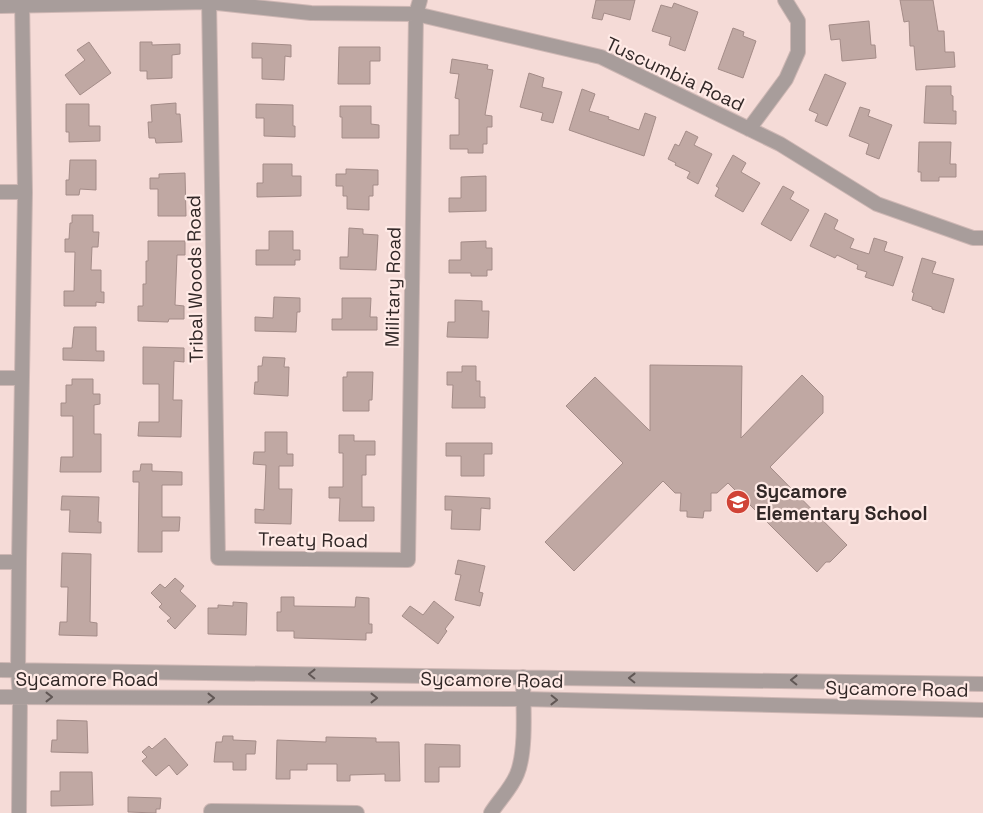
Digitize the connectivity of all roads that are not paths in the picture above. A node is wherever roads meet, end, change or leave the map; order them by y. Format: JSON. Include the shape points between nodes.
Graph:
{"nodes":[{"id":1,"x":420,"y":0,"type":"edge"},
{"id":2,"x":785,"y":0,"type":"edge"},
{"id":3,"x":208,"y":1,"type":"edge"},
{"id":4,"x":22,"y":3,"type":"edge"},
{"id":5,"x":0,"y":6,"type":"edge"},
{"id":6,"x":416,"y":14,"type":"junction"},
{"id":7,"x":750,"y":129,"type":"junction"},
{"id":8,"x":0,"y":192,"type":"edge"},
{"id":9,"x":25,"y":192,"type":"junction"},
{"id":10,"x":983,"y":238,"type":"edge"},
{"id":11,"x":0,"y":378,"type":"edge"},
{"id":12,"x":22,"y":378,"type":"junction"},
{"id":13,"x":218,"y":558,"type":"joint"},
{"id":14,"x":408,"y":560,"type":"joint"},
{"id":15,"x":0,"y":562,"type":"edge"},
{"id":16,"x":18,"y":562,"type":"junction"},
{"id":17,"x":0,"y":670,"type":"edge"},
{"id":18,"x":18,"y":671,"type":"junction"},
{"id":19,"x":523,"y":677,"type":"junction"},
{"id":20,"x":983,"y":684,"type":"edge"},
{"id":21,"x":0,"y":697,"type":"edge"},
{"id":22,"x":20,"y":697,"type":"junction"},
{"id":23,"x":523,"y":699,"type":"junction"},
{"id":24,"x":983,"y":710,"type":"edge"},
{"id":25,"x":211,"y":811,"type":"dead end"},
{"id":26,"x":19,"y":813,"type":"edge"},
{"id":27,"x":357,"y":813,"type":"edge"},
{"id":28,"x":490,"y":813,"type":"edge"}],
"edges":[{"from":1,"to":6,"type":"street","name":"Military Road"},
{"from":2,"to":7,"type":"street","via":[[798,21],[798,52],[786,79]]},
{"from":3,"to":4,"type":"street","name":"Tuscumbia Road"},
{"from":3,"to":6,"type":"street","name":"Tuscumbia Road","via":[[311,13]]},
{"from":3,"to":13,"type":"street","name":"Tribal Woods Road"},
{"from":4,"to":5,"type":"street","name":"Tuscumbia Road"},
{"from":4,"to":9,"type":"street"},
{"from":6,"to":7,"type":"street","name":"Tuscumbia Road","via":[[601,57]]},
{"from":6,"to":14,"type":"street","name":"Military Road"},
{"from":7,"to":10,"type":"street","name":"Tuscumbia Road","via":[[877,204],[973,238]]},
{"from":8,"to":9,"type":"street"},
{"from":9,"to":12,"type":"street"},
{"from":11,"to":12,"type":"street"},
{"from":12,"to":16,"type":"street"},
{"from":13,"to":14,"type":"street","name":"Treaty Road"},
{"from":15,"to":16,"type":"street"},
{"from":16,"to":18,"type":"street"},
{"from":17,"to":18,"type":"street","name":"Sycamore Road"},
{"from":19,"to":18,"type":"street","name":"Sycamore Road","one_way":true},
{"from":18,"to":22,"type":"street"},
{"from":20,"to":19,"type":"street","name":"Sycamore Road","one_way":true},
{"from":19,"to":23,"type":"street"},
{"from":21,"to":22,"type":"street","name":"Sycamore Road"},
{"from":22,"to":23,"type":"street","name":"Sycamore Road","one_way":true},
{"from":22,"to":26,"type":"street"},
{"from":23,"to":24,"type":"street","name":"Sycamore Road","one_way":true},
{"from":23,"to":28,"type":"street","via":[[517,773]]},
{"from":25,"to":27,"type":"street"}]}
